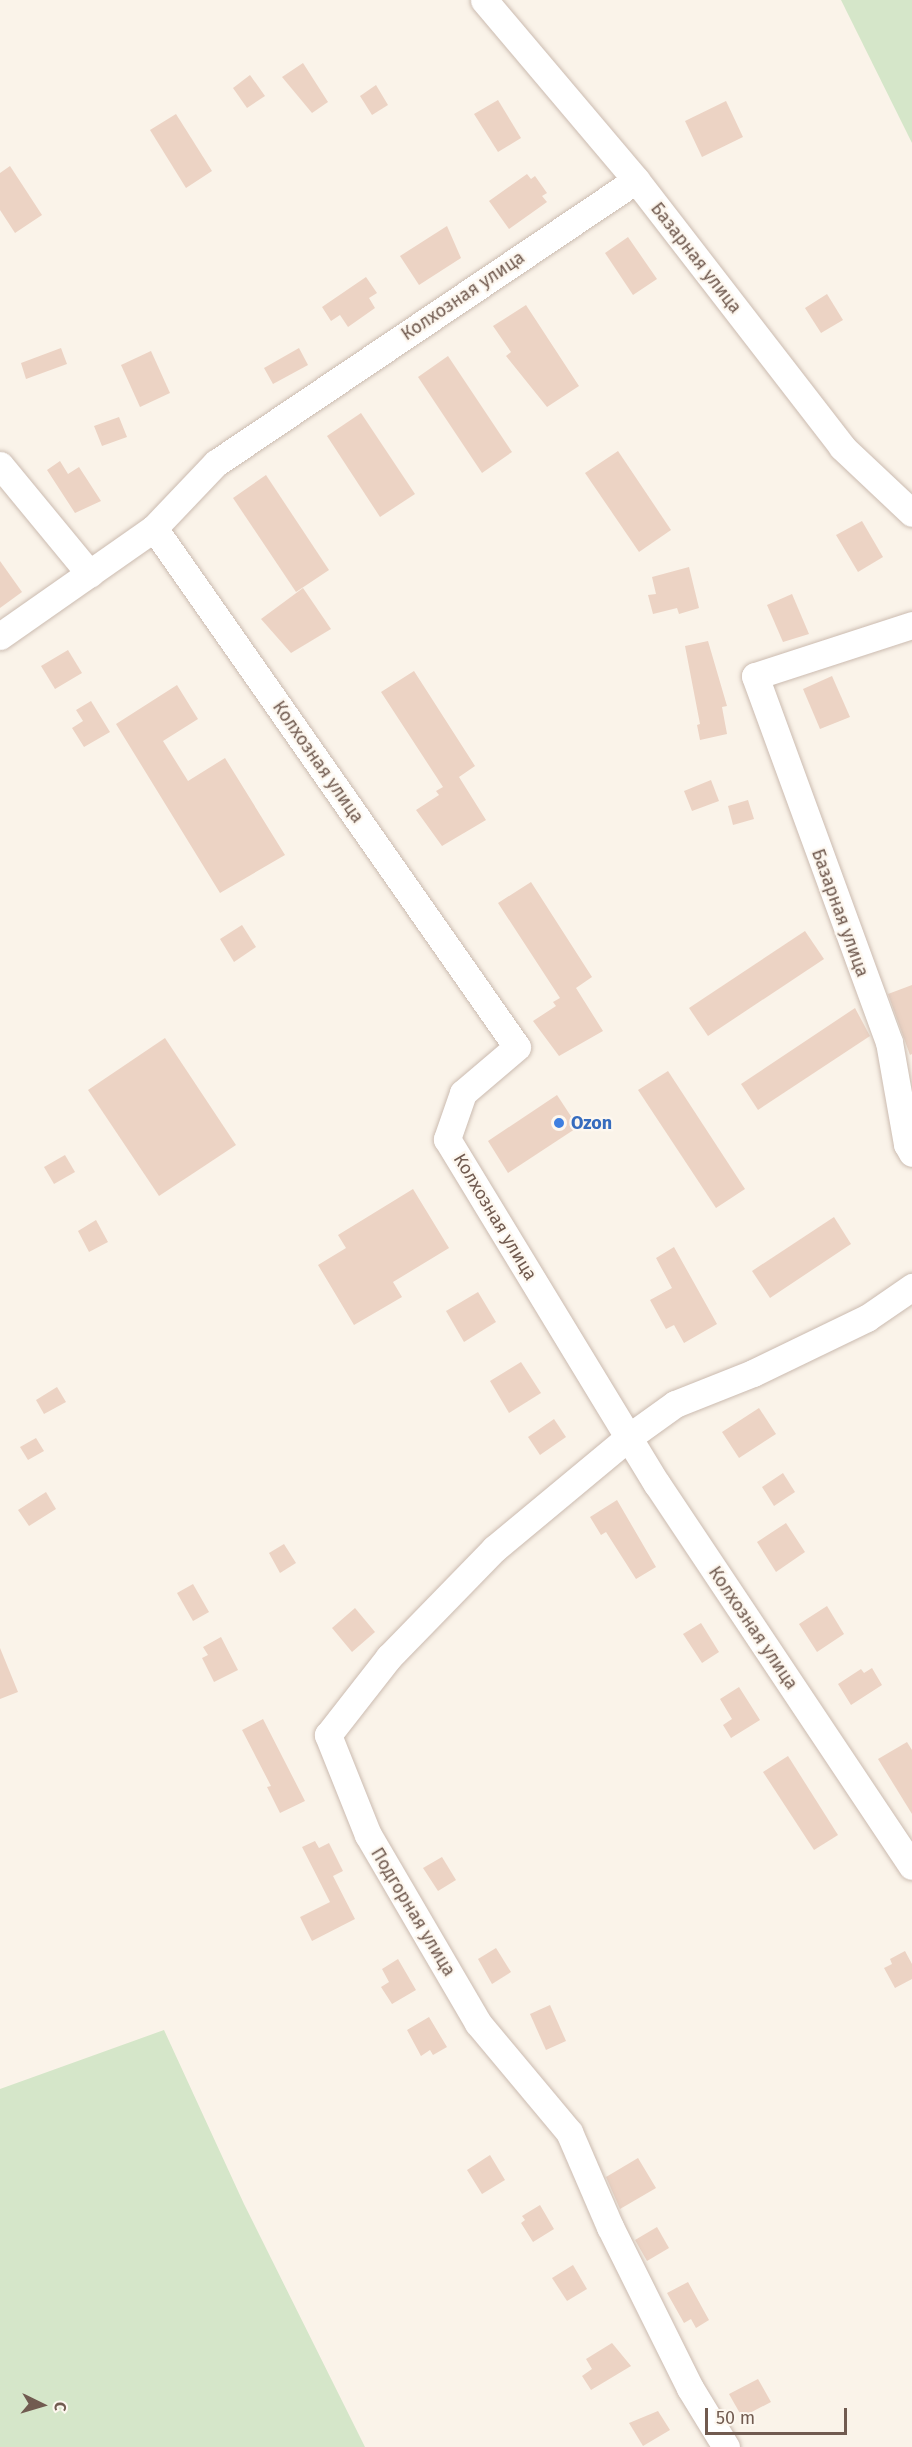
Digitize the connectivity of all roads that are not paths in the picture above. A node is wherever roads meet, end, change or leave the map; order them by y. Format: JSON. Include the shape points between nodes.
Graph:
{"nodes":[{"id":1,"x":484,"y":0,"type":"edge"},
{"id":2,"x":636,"y":180,"type":"junction"},
{"id":3,"x":0,"y":465,"type":"edge"},
{"id":4,"x":912,"y":513,"type":"edge"},
{"id":5,"x":154,"y":528,"type":"junction"},
{"id":6,"x":90,"y":574,"type":"junction"},
{"id":7,"x":912,"y":625,"type":"edge"},
{"id":8,"x":0,"y":636,"type":"edge"},
{"id":9,"x":912,"y":1153,"type":"edge"},
{"id":10,"x":912,"y":1287,"type":"edge"},
{"id":11,"x":629,"y":1437,"type":"junction"},
{"id":12,"x":912,"y":1866,"type":"edge"},
{"id":13,"x":726,"y":2447,"type":"edge"}],
"edges":[{"from":1,"to":2,"type":"street","name":"Базарная улица"},
{"from":2,"to":4,"type":"street","name":"Базарная улица","via":[[842,447]]},
{"from":2,"to":5,"type":"street","name":"Колхозная улица","via":[[216,463]]},
{"from":3,"to":6,"type":"street"},
{"from":5,"to":6,"type":"street","name":"Колхозная улица"},
{"from":5,"to":11,"type":"street","name":"Колхозная улица","via":[[517,1047],[463,1093],[447,1139]]},
{"from":6,"to":8,"type":"street","name":"Колхозная улица"},
{"from":7,"to":9,"type":"street","name":"Базарная улица","via":[[755,676],[889,1042],[907,1144]]},
{"from":10,"to":11,"type":"street","via":[[867,1318],[753,1373],[675,1404]]},
{"from":11,"to":12,"type":"street","name":"Колхозная улица"},
{"from":11,"to":13,"type":"street","name":"Подгорная улица","via":[[494,1549],[389,1657],[328,1735],[368,1835],[478,2023],[569,2132],[609,2227],[690,2388]]}]}
